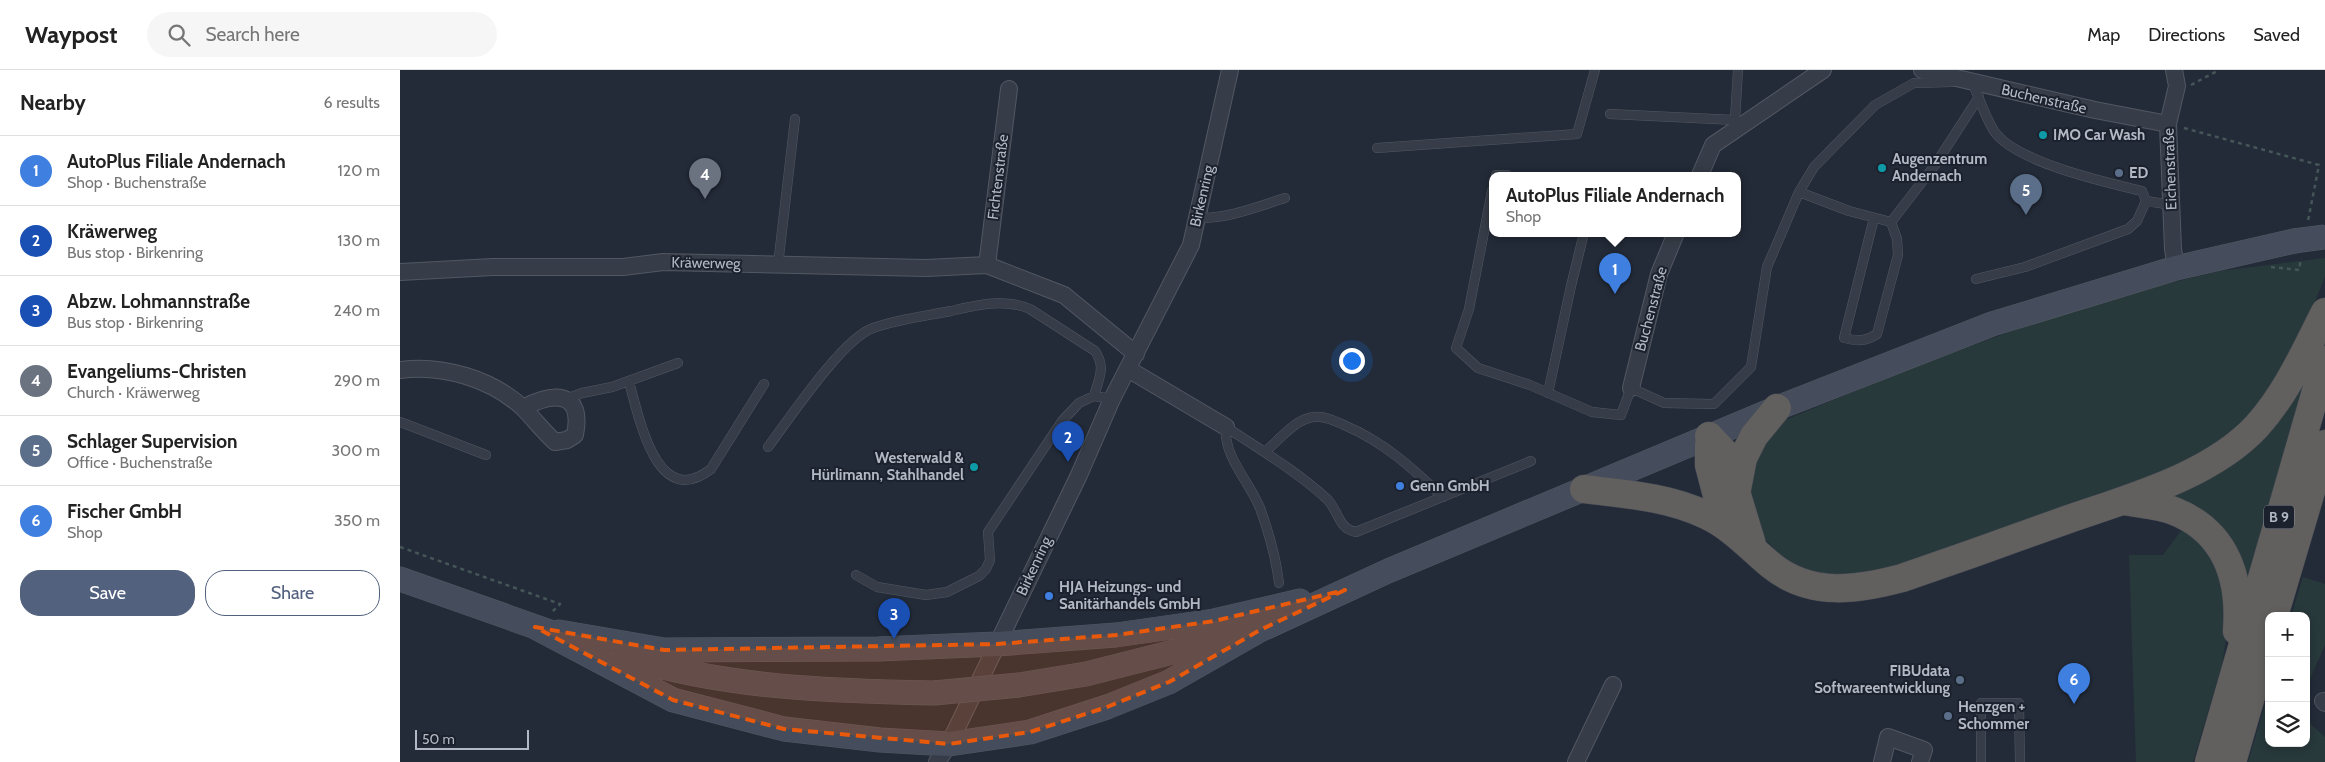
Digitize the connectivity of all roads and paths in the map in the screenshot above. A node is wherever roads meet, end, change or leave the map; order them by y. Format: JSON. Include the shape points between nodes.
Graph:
{"nodes":[{"id":1,"x":1230,"y":70,"type":"edge"},
{"id":2,"x":1595,"y":70,"type":"edge"},
{"id":3,"x":1738,"y":70,"type":"edge"},
{"id":4,"x":1823,"y":70,"type":"edge"},
{"id":5,"x":1922,"y":70,"type":"edge"},
{"id":6,"x":2174,"y":70,"type":"edge"},
{"id":7,"x":2219,"y":70,"type":"edge"},
{"id":8,"x":2177,"y":86,"type":"junction"},
{"id":9,"x":1009,"y":89,"type":"dead end"},
{"id":10,"x":1975,"y":89,"type":"junction"},
{"id":11,"x":1610,"y":114,"type":"dead end"},
{"id":12,"x":795,"y":119,"type":"dead end"},
{"id":13,"x":2168,"y":124,"type":"junction"},
{"id":14,"x":1377,"y":148,"type":"dead end"},
{"id":15,"x":1701,"y":172,"type":"edge"},
{"id":16,"x":1799,"y":192,"type":"junction"},
{"id":17,"x":1285,"y":198,"type":"dead end"},
{"id":18,"x":2146,"y":201,"type":"junction"},
{"id":19,"x":2172,"y":205,"type":"junction"},
{"id":20,"x":1489,"y":206,"type":"edge"},
{"id":21,"x":1197,"y":218,"type":"junction"},
{"id":22,"x":1874,"y":218,"type":"junction"},
{"id":23,"x":1891,"y":222,"type":"junction"},
{"id":24,"x":2317,"y":230,"type":"edge"},
{"id":25,"x":1583,"y":237,"type":"edge"},
{"id":26,"x":1674,"y":237,"type":"edge"},
{"id":27,"x":2298,"y":246,"type":"junction"},
{"id":28,"x":778,"y":265,"type":"junction"},
{"id":29,"x":987,"y":265,"type":"junction"},
{"id":30,"x":2270,"y":266,"type":"dead end"},
{"id":31,"x":2176,"y":268,"type":"junction"},
{"id":32,"x":400,"y":272,"type":"edge"},
{"id":33,"x":1976,"y":279,"type":"dead end"},
{"id":34,"x":2325,"y":312,"type":"edge"},
{"id":35,"x":1136,"y":354,"type":"junction"},
{"id":36,"x":2325,"y":360,"type":"edge"},
{"id":37,"x":678,"y":363,"type":"dead end"},
{"id":38,"x":1128,"y":369,"type":"junction"},
{"id":39,"x":400,"y":370,"type":"edge"},
{"id":40,"x":628,"y":382,"type":"junction"},
{"id":41,"x":764,"y":384,"type":"dead end"},
{"id":42,"x":1631,"y":388,"type":"junction"},
{"id":43,"x":1548,"y":393,"type":"junction"},
{"id":44,"x":1094,"y":396,"type":"junction"},
{"id":45,"x":566,"y":399,"type":"junction"},
{"id":46,"x":1112,"y":399,"type":"junction"},
{"id":47,"x":522,"y":408,"type":"junction"},
{"id":48,"x":1777,"y":408,"type":"junction"},
{"id":49,"x":400,"y":422,"type":"edge"},
{"id":50,"x":1226,"y":427,"type":"junction"},
{"id":51,"x":1709,"y":436,"type":"junction"},
{"id":52,"x":2325,"y":444,"type":"edge"},
{"id":53,"x":768,"y":447,"type":"dead end"},
{"id":54,"x":1265,"y":452,"type":"junction"},
{"id":55,"x":486,"y":455,"type":"dead end"},
{"id":56,"x":1531,"y":461,"type":"dead end"},
{"id":57,"x":1584,"y":489,"type":"junction"},
{"id":58,"x":1736,"y":490,"type":"junction"},
{"id":59,"x":1443,"y":497,"type":"junction"},
{"id":60,"x":2124,"y":501,"type":"junction"},
{"id":61,"x":1725,"y":526,"type":"junction"},
{"id":62,"x":400,"y":547,"type":"edge"},
{"id":63,"x":1753,"y":548,"type":"junction"},
{"id":64,"x":856,"y":576,"type":"dead end"},
{"id":65,"x":400,"y":580,"type":"edge"},
{"id":66,"x":1279,"y":583,"type":"dead end"},
{"id":67,"x":1345,"y":590,"type":"junction"},
{"id":68,"x":2275,"y":612,"type":"edge"},
{"id":69,"x":535,"y":627,"type":"junction"},
{"id":70,"x":1260,"y":630,"type":"junction"},
{"id":71,"x":997,"y":644,"type":"junction"},
{"id":72,"x":2265,"y":648,"type":"edge"},
{"id":73,"x":2233,"y":674,"type":"junction"},
{"id":74,"x":1613,"y":685,"type":"dead end"},
{"id":75,"x":943,"y":753,"type":"edge"},
{"id":76,"x":1576,"y":762,"type":"edge"},
{"id":77,"x":1882,"y":762,"type":"edge"},
{"id":78,"x":1921,"y":762,"type":"edge"},
{"id":79,"x":1981,"y":762,"type":"edge"},
{"id":80,"x":2020,"y":762,"type":"edge"},
{"id":81,"x":2209,"y":762,"type":"edge"},
{"id":82,"x":2232,"y":762,"type":"edge"}],
"edges":[{"from":1,"to":21,"type":"street","name":"Birkenring"},
{"from":2,"to":14,"type":"lane","via":[[1577,134]]},
{"from":3,"to":11,"type":"lane","via":[[1735,120]]},
{"from":4,"to":15,"type":"street","via":[[1713,145]]},
{"from":5,"to":10,"type":"street","name":"Buchenstraße"},
{"from":6,"to":8,"type":"street","name":"Eichenstraße"},
{"from":7,"to":8,"type":"path","via":[[2195,84]]},
{"from":8,"to":13,"type":"street","name":"Eichenstraße"},
{"from":9,"to":29,"type":"street","name":"Fichtenstraße"},
{"from":10,"to":13,"type":"street","name":"Buchenstraße"},
{"from":10,"to":16,"type":"lane","via":[[1914,83],[1875,105],[1814,167]]},
{"from":10,"to":18,"type":"lane","via":[[1995,132],[2023,155],[2142,191]]},
{"from":10,"to":23,"type":"lane","via":[[1935,165]]},
{"from":12,"to":28,"type":"lane"},
{"from":13,"to":19,"type":"street","name":"Eichenstraße"},
{"from":13,"to":24,"type":"path","via":[[2319,165]]},
{"from":16,"to":22,"type":"lane"},
{"from":16,"to":42,"type":"lane","via":[[1767,267],[1751,368],[1714,404],[1664,403]]},
{"from":17,"to":21,"type":"lane","via":[[1234,214]]},
{"from":18,"to":19,"type":"lane"},
{"from":18,"to":33,"type":"lane","via":[[2137,221],[2128,229],[2025,267]]},
{"from":19,"to":31,"type":"street","name":"Eichenstraße"},
{"from":20,"to":43,"type":"lane","via":[[1469,308],[1456,348],[1478,368]]},
{"from":21,"to":35,"type":"street","name":"Birkenring","via":[[1190,244]]},
{"from":22,"to":23,"type":"lane"},
{"from":22,"to":23,"type":"lane","via":[[1844,338],[1868,340],[1877,334],[1898,255]]},
{"from":24,"to":27,"type":"main road","bridge":true},
{"from":25,"to":43,"type":"lane"},
{"from":26,"to":42,"type":"street","name":"Buchenstraße","via":[[1658,274]]},
{"from":27,"to":30,"type":"path","via":[[2299,270]]},
{"from":27,"to":31,"type":"main road"},
{"from":28,"to":29,"type":"street","name":"Kräwerweg","via":[[926,268]]},
{"from":28,"to":32,"type":"street","name":"Kräwerweg","via":[[663,262]]},
{"from":29,"to":35,"type":"street","name":"Kräwerweg","via":[[1064,295]]},
{"from":31,"to":48,"type":"main road","via":[[1992,324]]},
{"from":34,"to":60,"type":"highway","via":[[2289,382],[2258,425],[2237,445],[2197,469]]},
{"from":35,"to":38,"type":"street","name":"Birkenring"},
{"from":36,"to":73,"type":"highway","number":"B 9"},
{"from":37,"to":40,"type":"lane"},
{"from":38,"to":46,"type":"street","name":"Birkenring"},
{"from":38,"to":50,"type":"street"},
{"from":39,"to":47,"type":"street","via":[[416,368],[461,374],[495,389]]},
{"from":40,"to":41,"type":"lane","via":[[650,453],[668,474],[681,479],[701,477],[711,470]]},
{"from":40,"to":45,"type":"lane"},
{"from":42,"to":43,"type":"lane","via":[[1621,415],[1592,412]]},
{"from":44,"to":46,"type":"lane"},
{"from":44,"to":53,"type":"lane","via":[[1101,374],[1101,361],[1094,351],[1018,304],[980,305],[871,328],[851,342],[834,361]]},
{"from":44,"to":64,"type":"lane","via":[[1079,403],[1062,421],[993,524],[988,532],[990,560],[979,576],[947,592],[926,595],[877,587]]},
{"from":45,"to":47,"type":"street","via":[[539,399]]},
{"from":45,"to":47,"type":"street","via":[[575,406],[578,419],[575,434],[567,440],[555,442]]},
{"from":46,"to":71,"type":"street","name":"Birkenring"},
{"from":48,"to":51,"type":"main road"},
{"from":48,"to":58,"type":"highway","via":[[1754,436],[1743,458]]},
{"from":49,"to":55,"type":"lane"},
{"from":50,"to":54,"type":"lane"},
{"from":50,"to":66,"type":"lane","via":[[1225,439],[1230,452],[1259,506],[1275,553]]},
{"from":51,"to":57,"type":"main road"},
{"from":51,"to":58,"type":"highway","via":[[1724,452]]},
{"from":51,"to":61,"type":"highway","via":[[1709,464]]},
{"from":52,"to":68,"type":"highway","number":"B 9"},
{"from":54,"to":59,"type":"lane","via":[[1303,420],[1330,418],[1396,454]]},
{"from":54,"to":59,"type":"lane","via":[[1330,502],[1348,531],[1356,532]]},
{"from":56,"to":59,"type":"lane"},
{"from":57,"to":61,"type":"highway","via":[[1653,498],[1706,515]]},
{"from":57,"to":67,"type":"main road"},
{"from":58,"to":63,"type":"highway"},
{"from":60,"to":63,"type":"highway","via":[[1868,587],[1841,590],[1814,587],[1790,578]]},
{"from":60,"to":73,"type":"highway","via":[[2173,510],[2201,525],[2219,544],[2234,576],[2238,609]]},
{"from":61,"to":63,"type":"highway"},
{"from":62,"to":69,"type":"path","via":[[560,604]]},
{"from":65,"to":69,"type":"main road"},
{"from":67,"to":70,"type":"main road"},
{"from":67,"to":71,"type":"main road","via":[[1214,621],[1116,635]]},
{"from":69,"to":70,"type":"main road","bridge":true,"via":[[658,666],[736,680],[824,690],[934,693],[1019,685],[1086,674]]},
{"from":69,"to":71,"type":"main road","via":[[664,650]]},
{"from":69,"to":75,"type":"main road","via":[[673,700],[784,729],[880,740]]},
{"from":70,"to":75,"type":"main road","via":[[1169,682],[1107,707],[1030,732]]},
{"from":71,"to":75,"type":"street","name":"Birkenring"},
{"from":72,"to":82,"type":"highway"},
{"from":73,"to":81,"type":"highway","number":"B 9"},
{"from":74,"to":76,"type":"street"},
{"from":77,"to":78,"type":"street","via":[[1888,737],[1924,750]]},
{"from":79,"to":80,"type":"lane","via":[[1981,703],[2019,702]]}]}
